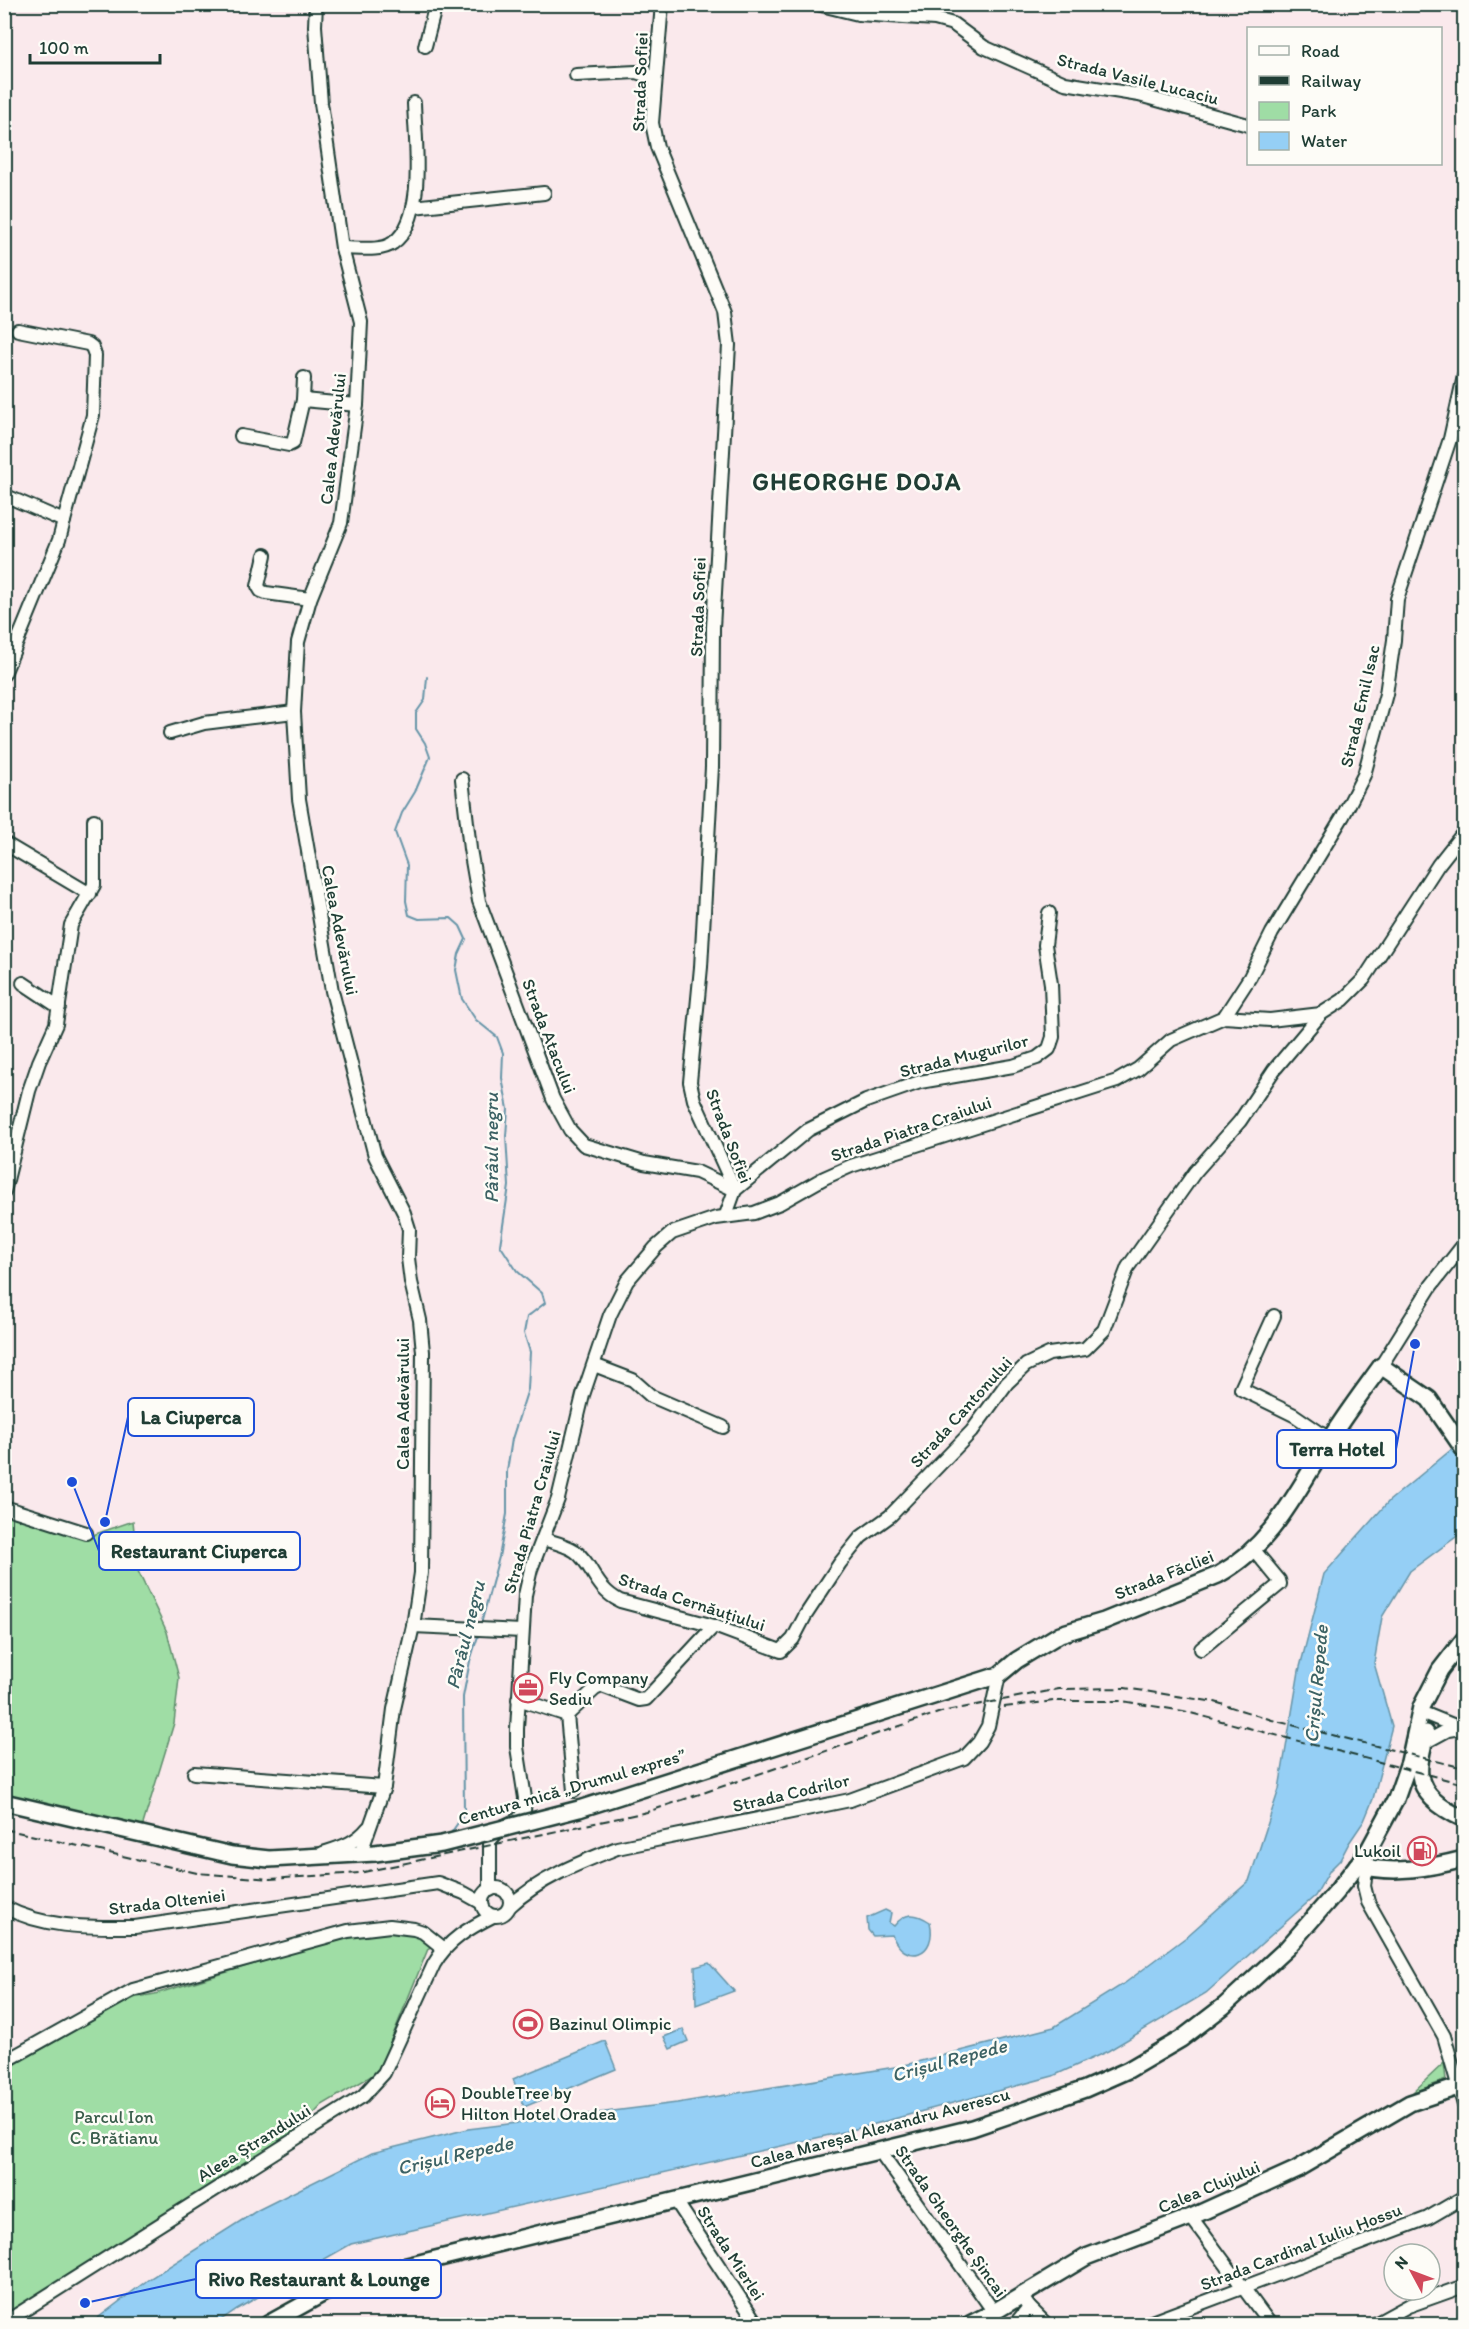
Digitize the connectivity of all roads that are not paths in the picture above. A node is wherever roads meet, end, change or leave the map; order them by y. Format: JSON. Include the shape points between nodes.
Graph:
{"nodes":[{"id":1,"x":316,"y":4,"type":"edge"},
{"id":2,"x":436,"y":4,"type":"edge"},
{"id":3,"x":662,"y":4,"type":"edge"},
{"id":4,"x":817,"y":4,"type":"edge"},
{"id":5,"x":426,"y":46,"type":"dead end"},
{"id":6,"x":576,"y":75,"type":"dead end"},
{"id":7,"x":654,"y":78,"type":"junction"},
{"id":8,"x":414,"y":103,"type":"dead end"},
{"id":9,"x":1247,"y":125,"type":"edge"},
{"id":10,"x":544,"y":194,"type":"dead end"},
{"id":11,"x":412,"y":207,"type":"junction"},
{"id":12,"x":342,"y":248,"type":"junction"},
{"id":13,"x":18,"y":330,"type":"dead end"},
{"id":14,"x":1464,"y":376,"type":"edge"},
{"id":15,"x":304,"y":378,"type":"dead end"},
{"id":16,"x":303,"y":400,"type":"junction"},
{"id":17,"x":357,"y":405,"type":"junction"},
{"id":18,"x":241,"y":436,"type":"dead end"},
{"id":19,"x":4,"y":495,"type":"edge"},
{"id":20,"x":64,"y":521,"type":"junction"},
{"id":21,"x":265,"y":555,"type":"dead end"},
{"id":22,"x":310,"y":599,"type":"junction"},
{"id":23,"x":9,"y":650,"type":"edge"},
{"id":24,"x":4,"y":675,"type":"edge"},
{"id":25,"x":294,"y":712,"type":"junction"},
{"id":26,"x":170,"y":733,"type":"dead end"},
{"id":27,"x":462,"y":779,"type":"dead end"},
{"id":28,"x":94,"y":820,"type":"dead end"},
{"id":29,"x":1464,"y":832,"type":"edge"},
{"id":30,"x":4,"y":843,"type":"edge"},
{"id":31,"x":90,"y":894,"type":"junction"},
{"id":32,"x":1049,"y":913,"type":"dead end"},
{"id":33,"x":23,"y":983,"type":"dead end"},
{"id":34,"x":58,"y":1007,"type":"junction"},
{"id":35,"x":1321,"y":1014,"type":"junction"},
{"id":36,"x":1224,"y":1017,"type":"junction"},
{"id":37,"x":735,"y":1190,"type":"junction"},
{"id":38,"x":4,"y":1192,"type":"edge"},
{"id":39,"x":726,"y":1215,"type":"junction"},
{"id":40,"x":1464,"y":1244,"type":"edge"},
{"id":41,"x":1274,"y":1316,"type":"dead end"},
{"id":42,"x":594,"y":1365,"type":"junction"},
{"id":43,"x":1381,"y":1366,"type":"junction"},
{"id":44,"x":723,"y":1427,"type":"dead end"},
{"id":45,"x":1329,"y":1439,"type":"junction"},
{"id":46,"x":1464,"y":1450,"type":"edge"},
{"id":47,"x":4,"y":1507,"type":"edge"},
{"id":48,"x":86,"y":1533,"type":"dead end"},
{"id":49,"x":543,"y":1539,"type":"junction"},
{"id":50,"x":1254,"y":1550,"type":"junction"},
{"id":51,"x":413,"y":1626,"type":"junction"},
{"id":52,"x":714,"y":1626,"type":"junction"},
{"id":53,"x":522,"y":1631,"type":"junction"},
{"id":54,"x":1464,"y":1639,"type":"edge"},
{"id":55,"x":1201,"y":1648,"type":"dead end"},
{"id":56,"x":1464,"y":1650,"type":"edge"},
{"id":57,"x":781,"y":1652,"type":"joint"},
{"id":58,"x":999,"y":1675,"type":"junction"},
{"id":59,"x":518,"y":1700,"type":"junction"},
{"id":60,"x":1428,"y":1714,"type":"junction"},
{"id":61,"x":567,"y":1715,"type":"junction"},
{"id":62,"x":1462,"y":1728,"type":"edge"},
{"id":63,"x":1424,"y":1743,"type":"junction"},
{"id":64,"x":194,"y":1773,"type":"dead end"},
{"id":65,"x":384,"y":1787,"type":"junction"},
{"id":66,"x":574,"y":1791,"type":"dead end"},
{"id":67,"x":4,"y":1802,"type":"edge"},
{"id":68,"x":1464,"y":1819,"type":"edge"},
{"id":69,"x":370,"y":1825,"type":"junction"},
{"id":70,"x":367,"y":1854,"type":"junction"},
{"id":71,"x":312,"y":1856,"type":"junction"},
{"id":72,"x":1464,"y":1859,"type":"edge"},
{"id":73,"x":1362,"y":1866,"type":"junction"},
{"id":74,"x":536,"y":1884,"type":"junction"},
{"id":75,"x":491,"y":1895,"type":"junction"},
{"id":76,"x":510,"y":1906,"type":"junction"},
{"id":77,"x":4,"y":1907,"type":"edge"},
{"id":78,"x":493,"y":1916,"type":"junction"},
{"id":79,"x":459,"y":1936,"type":"junction"},
{"id":80,"x":443,"y":1948,"type":"junction"},
{"id":81,"x":4,"y":2062,"type":"edge"},
{"id":82,"x":1462,"y":2086,"type":"edge"},
{"id":83,"x":1464,"y":2105,"type":"edge"},
{"id":84,"x":879,"y":2150,"type":"junction"},
{"id":85,"x":1464,"y":2197,"type":"edge"},
{"id":86,"x":676,"y":2201,"type":"junction"},
{"id":87,"x":1191,"y":2217,"type":"junction"},
{"id":88,"x":1464,"y":2286,"type":"edge"},
{"id":89,"x":1243,"y":2289,"type":"junction"},
{"id":90,"x":1025,"y":2301,"type":"junction"},
{"id":91,"x":994,"y":2312,"type":"junction"},
{"id":92,"x":4,"y":2323,"type":"edge"},
{"id":93,"x":971,"y":2324,"type":"edge"},
{"id":94,"x":268,"y":2325,"type":"edge"},
{"id":95,"x":757,"y":2325,"type":"edge"},
{"id":96,"x":1015,"y":2325,"type":"edge"},
{"id":97,"x":1046,"y":2325,"type":"edge"},
{"id":98,"x":1146,"y":2325,"type":"edge"},
{"id":99,"x":1270,"y":2325,"type":"edge"},
{"id":100,"x":1376,"y":2325,"type":"edge"}],
"edges":[{"from":1,"to":12,"type":"street","name":"Calea Adevărului","via":[[321,104]]},
{"from":2,"to":5,"type":"street"},
{"from":3,"to":7,"type":"street","name":"Strada Sofiei"},
{"from":4,"to":9,"type":"street","name":"Strada Vasile Lucaciu","via":[[858,14],[935,19],[953,24],[984,47],[1065,83],[1139,95]]},
{"from":6,"to":7,"type":"street","via":[[636,72]]},
{"from":7,"to":37,"type":"street","name":"Strada Sofiei","via":[[652,123],[657,147],[725,312],[729,345],[713,628],[712,779],[690,1082],[694,1100]]},
{"from":8,"to":11,"type":"street","via":[[417,173]]},
{"from":10,"to":11,"type":"street"},
{"from":11,"to":12,"type":"street","via":[[394,243]]},
{"from":12,"to":17,"type":"street","name":"Calea Adevărului","via":[[361,321]]},
{"from":13,"to":20,"type":"street","via":[[88,344],[95,355],[93,415]]},
{"from":14,"to":36,"type":"street","name":"Strada Emil Isac","via":[[1450,439],[1397,599],[1386,694],[1364,775]]},
{"from":15,"to":16,"type":"street"},
{"from":16,"to":17,"type":"street"},
{"from":16,"to":18,"type":"street","via":[[293,443]]},
{"from":17,"to":22,"type":"street","name":"Calea Adevărului","via":[[341,523]]},
{"from":19,"to":20,"type":"street"},
{"from":20,"to":23,"type":"street"},
{"from":21,"to":22,"type":"street","via":[[258,586],[261,591]]},
{"from":22,"to":25,"type":"street","name":"Calea Adevărului","via":[[298,642]]},
{"from":23,"to":24,"type":"street"},
{"from":25,"to":26,"type":"street","via":[[204,723]]},
{"from":25,"to":51,"type":"street","name":"Calea Adevărului","via":[[299,799],[332,991],[375,1156],[409,1228],[408,1258],[423,1352],[421,1574]]},
{"from":27,"to":37,"type":"street","name":"Strada Atacului","via":[[479,901],[553,1099],[570,1130],[584,1145],[644,1163],[697,1172]]},
{"from":28,"to":31,"type":"street","via":[[95,873]]},
{"from":29,"to":35,"type":"street","name":"Strada Piatra Craiului","via":[[1364,979],[1343,1000]]},
{"from":30,"to":31,"type":"street"},
{"from":31,"to":34,"type":"street","via":[[71,925]]},
{"from":32,"to":37,"type":"street","name":"Strada Mugurilor","via":[[1045,945],[1051,984],[1050,1049],[1013,1066],[920,1082],[866,1101],[808,1130]]},
{"from":33,"to":34,"type":"street"},
{"from":34,"to":38,"type":"street","via":[[56,1024],[29,1091]]},
{"from":35,"to":36,"type":"street","name":"Strada Piatra Craiului","via":[[1270,1020]]},
{"from":35,"to":57,"type":"street","name":"Strada Cantonului","via":[[1274,1070],[1240,1121],[1195,1172],[1128,1267],[1104,1330],[1085,1349],[1049,1354],[1026,1365],[1007,1383],[972,1431],[890,1516],[861,1537]]},
{"from":36,"to":39,"type":"street","name":"Strada Piatra Craiului","via":[[1171,1040],[1138,1069],[1117,1081],[851,1166],[754,1213]]},
{"from":37,"to":39,"type":"street","name":"Strada Sofiei"},
{"from":39,"to":42,"type":"street","name":"Strada Piatra Craiului","via":[[672,1233],[656,1247],[627,1281],[610,1315]]},
{"from":40,"to":43,"type":"street","name":"Strada Făcliei","via":[[1436,1278]]},
{"from":41,"to":45,"type":"street","via":[[1240,1389],[1294,1415]]},
{"from":42,"to":44,"type":"street","via":[[633,1380],[657,1398]]},
{"from":42,"to":49,"type":"street","name":"Strada Piatra Craiului","via":[[558,1499]]},
{"from":43,"to":45,"type":"main road","name":"Strada Făcliei"},
{"from":43,"to":46,"type":"main road","via":[[1429,1399]]},
{"from":45,"to":50,"type":"main road","name":"Strada Făcliei","via":[[1276,1524]]},
{"from":47,"to":48,"type":"street"},
{"from":49,"to":52,"type":"street","name":"Strada Cernăuțiului","via":[[574,1550],[608,1595]]},
{"from":49,"to":53,"type":"street","name":"Strada Piatra Craiului","via":[[525,1595]]},
{"from":50,"to":55,"type":"street","via":[[1280,1584]]},
{"from":50,"to":58,"type":"main road","name":"Strada Făcliei","via":[[1218,1575],[1104,1621],[1060,1634]]},
{"from":51,"to":53,"type":"street"},
{"from":51,"to":65,"type":"street","name":"Calea Adevărului","via":[[394,1709]]},
{"from":52,"to":57,"type":"street","name":"Strada Cernăuțiului"},
{"from":52,"to":61,"type":"street","via":[[642,1700],[602,1686]]},
{"from":53,"to":59,"type":"street","name":"Strada Piatra Craiului"},
{"from":54,"to":73,"type":"main road","name":"Calea Mareșal Alexandru Averescu","via":[[1429,1688],[1421,1707],[1410,1762]]},
{"from":56,"to":60,"type":"main road","via":[[1448,1670]]},
{"from":58,"to":70,"type":"main road","name":"Centura mică „Drumul expres”","bridge":true,"via":[[579,1809],[442,1844]]},
{"from":58,"to":74,"type":"street","name":"Strada Codrilor","via":[[988,1726],[980,1742],[964,1758],[850,1800],[617,1848]]},
{"from":59,"to":61,"type":"street"},
{"from":59,"to":75,"type":"street","name":"Strada Piatra Craiului","via":[[517,1747],[524,1811],[490,1840]]},
{"from":60,"to":62,"type":"street"},
{"from":60,"to":63,"type":"main road"},
{"from":61,"to":66,"type":"street"},
{"from":62,"to":63,"type":"street","via":[[1448,1730]]},
{"from":63,"to":68,"type":"main road","via":[[1420,1774],[1427,1792],[1442,1807]]},
{"from":64,"to":65,"type":"street"},
{"from":65,"to":69,"type":"street","name":"Calea Adevărului"},
{"from":67,"to":71,"type":"main road","name":"Centura mică „Drumul expres”","via":[[232,1855],[269,1859]]},
{"from":69,"to":70,"type":"street","name":"Calea Adevărului"},
{"from":69,"to":71,"type":"street","via":[[348,1845]]},
{"from":70,"to":71,"type":"main road","name":"Centura mică „Drumul expres”"},
{"from":72,"to":73,"type":"main road","via":[[1417,1870]]},
{"from":73,"to":82,"type":"street","via":[[1368,1902],[1444,2036]]},
{"from":73,"to":84,"type":"main road","name":"Calea Mareșal Alexandru Averescu","via":[[1246,1987],[1181,2038],[1137,2065],[1085,2089],[983,2124]]},
{"from":74,"to":75,"type":"street","name":"Strada Codrilor"},
{"from":74,"to":76,"type":"street","name":"Strada Codrilor"},
{"from":75,"to":76,"type":"street","via":[[510,1897]]},
{"from":75,"to":77,"type":"street","name":"Strada Olteniei","via":[[464,1893],[438,1884],[135,1927],[47,1924]]},
{"from":75,"to":78,"type":"street","name":"Strada Olteniei"},
{"from":75,"to":79,"type":"street","name":"Aleea Ștrandului"},
{"from":76,"to":78,"type":"street","name":"Strada Codrilor","via":[[505,1913]]},
{"from":78,"to":79,"type":"street","name":"Aleea Ștrandului"},
{"from":79,"to":80,"type":"street","name":"Aleea Ștrandului"},
{"from":80,"to":81,"type":"street","via":[[414,1929],[390,1926],[348,1931],[133,1990]]},
{"from":80,"to":92,"type":"street","name":"Aleea Ștrandului","via":[[384,2073],[363,2096]]},
{"from":82,"to":83,"type":"street"},
{"from":82,"to":87,"type":"main road","name":"Calea Clujului","via":[[1410,2103],[1297,2169]]},
{"from":84,"to":86,"type":"main road","name":"Calea Mareșal Alexandru Averescu"},
{"from":84,"to":91,"type":"street","name":"Strada Gheorghe Șincai"},
{"from":85,"to":89,"type":"street","name":"Strada Cardinal Iuliu Hossu","via":[[1428,2218]]},
{"from":86,"to":94,"type":"main road","name":"Calea Mareșal Alexandru Averescu","via":[[366,2276],[316,2297]]},
{"from":86,"to":95,"type":"street","name":"Strada Mierlei"},
{"from":87,"to":89,"type":"street"},
{"from":87,"to":90,"type":"main road","name":"Calea Clujului","via":[[1086,2257]]},
{"from":88,"to":100,"type":"street","via":[[1407,2306]]},
{"from":89,"to":98,"type":"street","name":"Strada Cardinal Iuliu Hossu"},
{"from":89,"to":99,"type":"street"},
{"from":90,"to":91,"type":"main road","name":"Calea Clujului"},
{"from":90,"to":96,"type":"street"},
{"from":90,"to":97,"type":"street"},
{"from":91,"to":93,"type":"main road","name":"Calea Clujului"}]}
